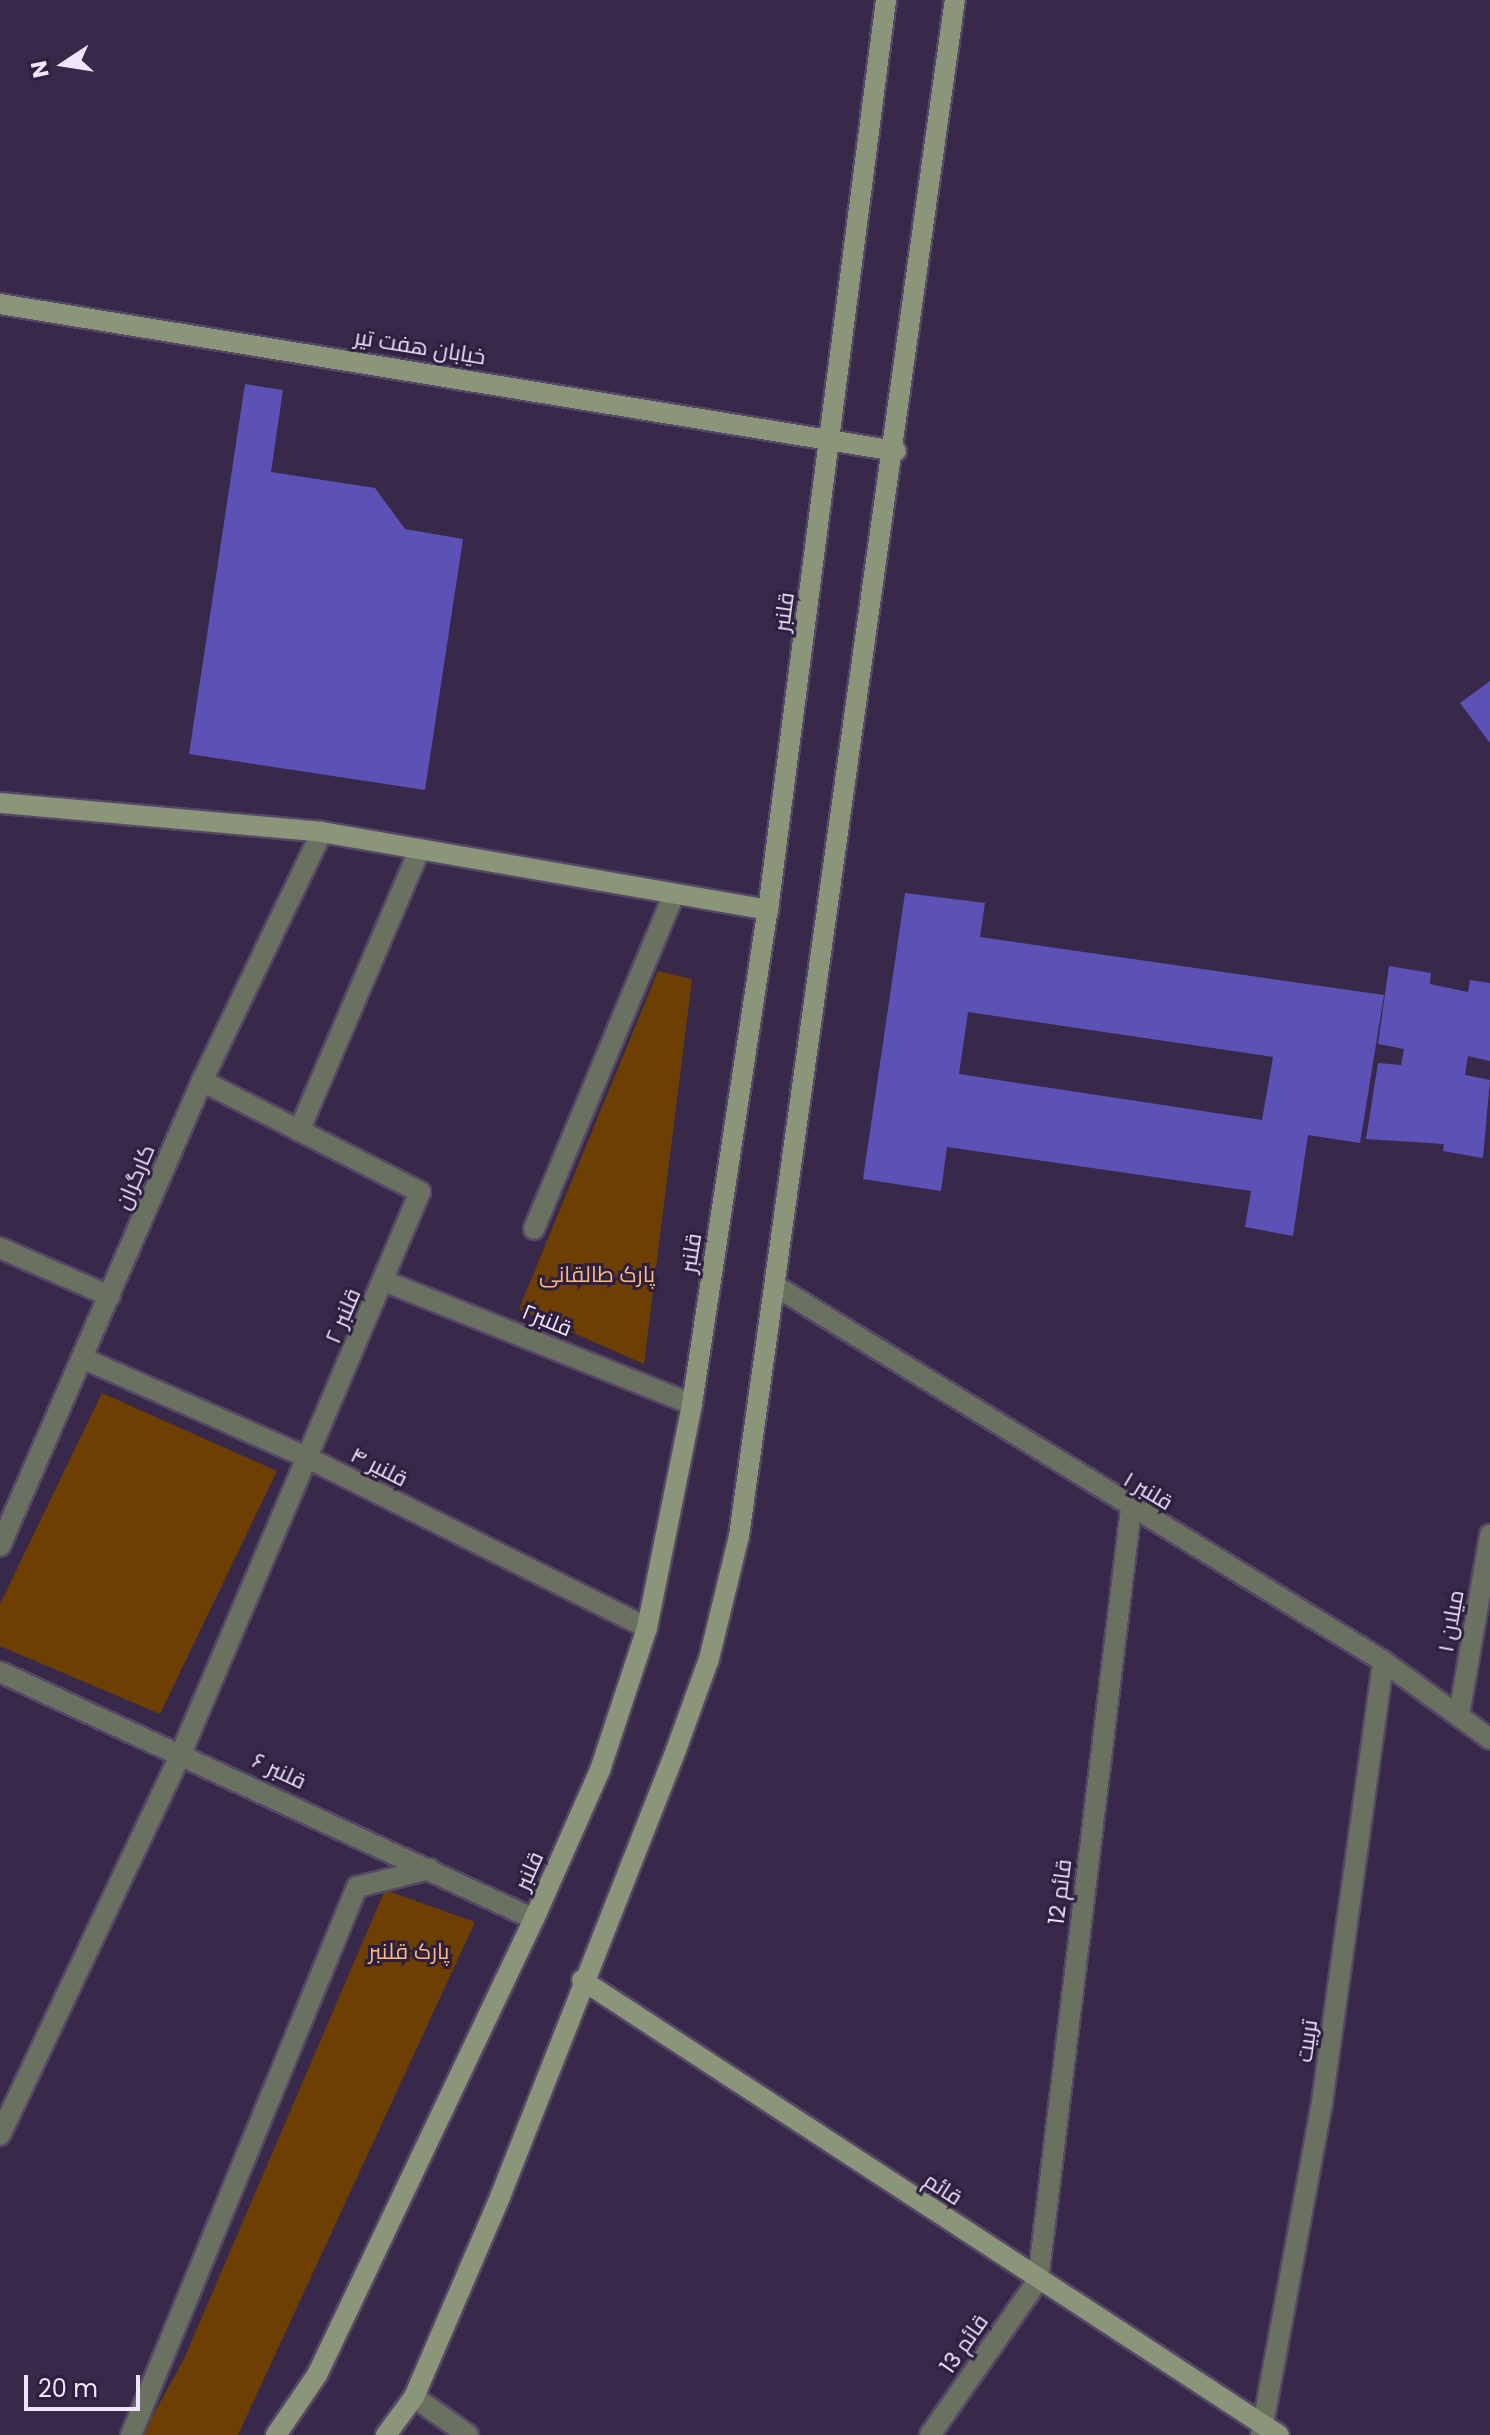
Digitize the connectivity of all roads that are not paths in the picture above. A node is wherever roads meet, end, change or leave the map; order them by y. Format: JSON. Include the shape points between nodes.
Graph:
{"nodes":[{"id":1,"x":886,"y":0,"type":"edge"},
{"id":2,"x":955,"y":0,"type":"edge"},
{"id":3,"x":0,"y":304,"type":"edge"},
{"id":4,"x":831,"y":438,"type":"junction"},
{"id":5,"x":896,"y":451,"type":"junction"},
{"id":6,"x":0,"y":803,"type":"edge"},
{"id":7,"x":322,"y":832,"type":"junction"},
{"id":8,"x":420,"y":849,"type":"junction"},
{"id":9,"x":674,"y":894,"type":"junction"},
{"id":10,"x":768,"y":910,"type":"junction"},
{"id":11,"x":202,"y":1081,"type":"junction"},
{"id":12,"x":299,"y":1131,"type":"junction"},
{"id":13,"x":534,"y":1229,"type":"dead end"},
{"id":14,"x":0,"y":1248,"type":"edge"},
{"id":15,"x":384,"y":1281,"type":"junction"},
{"id":16,"x":779,"y":1288,"type":"junction"},
{"id":17,"x":110,"y":1296,"type":"junction"},
{"id":18,"x":84,"y":1359,"type":"junction"},
{"id":19,"x":692,"y":1404,"type":"junction"},
{"id":20,"x":308,"y":1458,"type":"junction"},
{"id":21,"x":1131,"y":1509,"type":"junction"},
{"id":22,"x":1490,"y":1535,"type":"edge"},
{"id":23,"x":0,"y":1546,"type":"edge"},
{"id":24,"x":647,"y":1628,"type":"junction"},
{"id":25,"x":1383,"y":1661,"type":"junction"},
{"id":26,"x":0,"y":1672,"type":"edge"},
{"id":27,"x":1459,"y":1715,"type":"junction"},
{"id":28,"x":1490,"y":1739,"type":"edge"},
{"id":29,"x":182,"y":1751,"type":"junction"},
{"id":30,"x":430,"y":1869,"type":"junction"},
{"id":31,"x":534,"y":1919,"type":"junction"},
{"id":32,"x":582,"y":1980,"type":"junction"},
{"id":33,"x":0,"y":2135,"type":"edge"},
{"id":34,"x":1038,"y":2280,"type":"junction"},
{"id":35,"x":414,"y":2397,"type":"junction"},
{"id":36,"x":1269,"y":2432,"type":"edge"},
{"id":37,"x":131,"y":2435,"type":"edge"},
{"id":38,"x":276,"y":2435,"type":"edge"},
{"id":39,"x":386,"y":2435,"type":"edge"},
{"id":40,"x":468,"y":2435,"type":"edge"},
{"id":41,"x":930,"y":2435,"type":"edge"}],
"edges":[{"from":1,"to":4,"type":"main road","name":"قلنبر"},
{"from":2,"to":5,"type":"main road"},
{"from":3,"to":4,"type":"main road","name":"خیابان هفت تیر"},
{"from":4,"to":5,"type":"main road","name":"خیابان هفت تیر"},
{"from":4,"to":10,"type":"main road","name":"قلنبر"},
{"from":5,"to":16,"type":"main road"},
{"from":6,"to":7,"type":"main road"},
{"from":7,"to":8,"type":"main road"},
{"from":7,"to":11,"type":"street","name":"کارگران"},
{"from":8,"to":9,"type":"main road"},
{"from":8,"to":12,"type":"street"},
{"from":9,"to":10,"type":"main road"},
{"from":9,"to":13,"type":"street"},
{"from":10,"to":19,"type":"main road","name":"قلنبر"},
{"from":11,"to":12,"type":"street"},
{"from":11,"to":17,"type":"street","name":"کارگران"},
{"from":12,"to":15,"type":"street","name":"قلنبر ۲","via":[[420,1192]]},
{"from":14,"to":17,"type":"street"},
{"from":15,"to":19,"type":"street","name":"قلنبر۲"},
{"from":15,"to":20,"type":"street","name":"قلنبر ۲"},
{"from":16,"to":21,"type":"street","name":"قلنبر ۱"},
{"from":16,"to":32,"type":"main road","via":[[739,1536],[709,1659]]},
{"from":17,"to":18,"type":"street","name":"کارگران"},
{"from":18,"to":20,"type":"street","name":"قلنیر ۴"},
{"from":18,"to":23,"type":"street","name":"کارگران"},
{"from":19,"to":24,"type":"main road","name":"قلنبر"},
{"from":20,"to":24,"type":"street","name":"قلنیر ۴"},
{"from":20,"to":29,"type":"street","name":"قلنبر ۲"},
{"from":21,"to":25,"type":"street","name":"قلنبر ۱"},
{"from":21,"to":34,"type":"street","name":"قائم 12"},
{"from":22,"to":27,"type":"street","name":"میلان ۱"},
{"from":24,"to":31,"type":"main road","name":"قلنبر","via":[[600,1770]]},
{"from":25,"to":27,"type":"street","name":"قلنبر ۱"},
{"from":25,"to":36,"type":"street","name":"تربیت","via":[[1322,2103]]},
{"from":26,"to":29,"type":"street","name":"قلنبر ۶"},
{"from":27,"to":28,"type":"street","name":"قلنبر ۱"},
{"from":29,"to":30,"type":"street","name":"قلنبر ۶"},
{"from":29,"to":33,"type":"street","name":"قلنبر ۲"},
{"from":30,"to":31,"type":"street","name":"قلنبر ۶"},
{"from":30,"to":37,"type":"street","via":[[357,1887]]},
{"from":31,"to":38,"type":"main road","name":"قلنبر","via":[[317,2375]]},
{"from":32,"to":34,"type":"main road","name":"قائم"},
{"from":32,"to":35,"type":"main road"},
{"from":34,"to":36,"type":"main road","name":"قائم"},
{"from":34,"to":41,"type":"street","name":"قائم 13"},
{"from":35,"to":39,"type":"main road"},
{"from":35,"to":40,"type":"street"}]}
